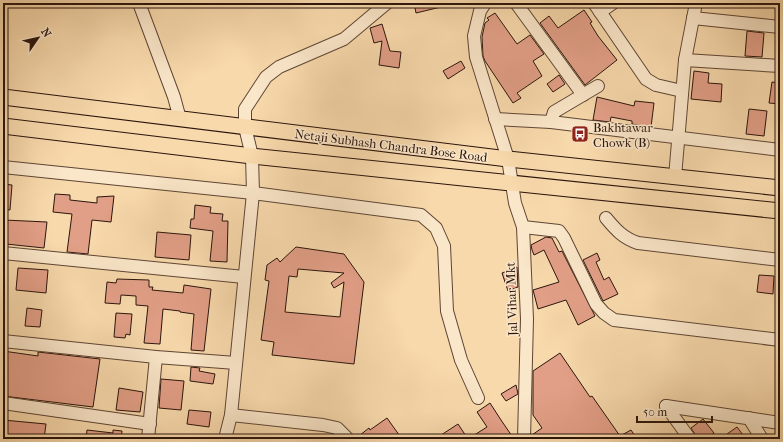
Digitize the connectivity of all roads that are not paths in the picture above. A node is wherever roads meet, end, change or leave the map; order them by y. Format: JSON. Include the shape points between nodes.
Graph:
{"nodes":[{"id":1,"x":139,"y":3,"type":"edge"},
{"id":2,"x":387,"y":3,"type":"edge"},
{"id":3,"x":516,"y":3,"type":"edge"},
{"id":4,"x":613,"y":3,"type":"edge"},
{"id":5,"x":696,"y":3,"type":"edge"},
{"id":6,"x":479,"y":6,"type":"edge"},
{"id":7,"x":597,"y":8,"type":"edge"},
{"id":8,"x":693,"y":18,"type":"junction"},
{"id":9,"x":780,"y":27,"type":"edge"},
{"id":10,"x":686,"y":60,"type":"junction"},
{"id":11,"x":780,"y":66,"type":"edge"},
{"id":12,"x":598,"y":86,"type":"dead end"},
{"id":13,"x":682,"y":91,"type":"junction"},
{"id":14,"x":583,"y":95,"type":"junction"},
{"id":15,"x":3,"y":97,"type":"edge"},
{"id":16,"x":180,"y":119,"type":"junction"},
{"id":17,"x":495,"y":119,"type":"junction"},
{"id":18,"x":551,"y":122,"type":"junction"},
{"id":19,"x":3,"y":126,"type":"edge"},
{"id":20,"x":246,"y":127,"type":"junction"},
{"id":21,"x":678,"y":137,"type":"junction"},
{"id":22,"x":780,"y":150,"type":"edge"},
{"id":23,"x":252,"y":156,"type":"junction"},
{"id":24,"x":508,"y":159,"type":"junction"},
{"id":25,"x":3,"y":167,"type":"edge"},
{"id":26,"x":675,"y":177,"type":"junction"},
{"id":27,"x":511,"y":182,"type":"junction"},
{"id":28,"x":780,"y":188,"type":"edge"},
{"id":29,"x":252,"y":193,"type":"junction"},
{"id":30,"x":780,"y":211,"type":"edge"},
{"id":31,"x":606,"y":218,"type":"dead end"},
{"id":32,"x":523,"y":226,"type":"junction"},
{"id":33,"x":3,"y":253,"type":"edge"},
{"id":34,"x":780,"y":260,"type":"edge"},
{"id":35,"x":244,"y":277,"type":"junction"},
{"id":36,"x":780,"y":340,"type":"edge"},
{"id":37,"x":3,"y":341,"type":"edge"},
{"id":38,"x":156,"y":357,"type":"junction"},
{"id":39,"x":236,"y":362,"type":"junction"},
{"id":40,"x":478,"y":398,"type":"dead end"},
{"id":41,"x":3,"y":403,"type":"edge"},
{"id":42,"x":231,"y":415,"type":"junction"},
{"id":43,"x":748,"y":418,"type":"junction"},
{"id":44,"x":780,"y":423,"type":"edge"},
{"id":45,"x":150,"y":424,"type":"junction"},
{"id":46,"x":148,"y":439,"type":"edge"},
{"id":47,"x":225,"y":439,"type":"edge"},
{"id":48,"x":348,"y":439,"type":"edge"},
{"id":49,"x":524,"y":439,"type":"edge"},
{"id":50,"x":690,"y":439,"type":"edge"},
{"id":51,"x":762,"y":439,"type":"edge"}],
"edges":[{"from":1,"to":16,"type":"street"},
{"from":2,"to":20,"type":"street","via":[[344,39],[270,73],[245,109]]},
{"from":3,"to":14,"type":"street"},
{"from":4,"to":7,"type":"street"},
{"from":5,"to":8,"type":"street"},
{"from":6,"to":17,"type":"street","name":"Jal Vihar Mkt","via":[[474,36],[476,57]]},
{"from":7,"to":13,"type":"street","via":[[646,78],[656,85]]},
{"from":8,"to":9,"type":"street"},
{"from":8,"to":10,"type":"street"},
{"from":10,"to":11,"type":"street"},
{"from":10,"to":13,"type":"street"},
{"from":12,"to":14,"type":"street"},
{"from":13,"to":21,"type":"street"},
{"from":14,"to":18,"type":"street","via":[[554,112]]},
{"from":15,"to":16,"type":"main road","name":"Netaji Subhash Chandra Bose Road"},
{"from":16,"to":20,"type":"main road","name":"Netaji Subhash Chandra Bose Road"},
{"from":17,"to":18,"type":"street"},
{"from":17,"to":24,"type":"street","name":"Jal Vihar Mkt"},
{"from":18,"to":21,"type":"street"},
{"from":19,"to":23,"type":"main road","name":"Netaji Subhash Chandra Bose Road"},
{"from":20,"to":23,"type":"street"},
{"from":20,"to":24,"type":"main road","name":"Netaji Subhash Chandra Bose Road"},
{"from":21,"to":22,"type":"street"},
{"from":21,"to":26,"type":"street"},
{"from":23,"to":27,"type":"main road","name":"Netaji Subhash Chandra Bose Road"},
{"from":23,"to":29,"type":"street"},
{"from":24,"to":26,"type":"main road","name":"Netaji Subhash Chandra Bose Road"},
{"from":24,"to":27,"type":"street","name":"Jal Vihar Mkt"},
{"from":25,"to":29,"type":"street"},
{"from":26,"to":28,"type":"main road","name":"Netaji Subhash Chandra Bose Road"},
{"from":27,"to":30,"type":"main road","name":"Netaji Subhash Chandra Bose Road"},
{"from":27,"to":32,"type":"street","name":"Jal Vihar Mkt"},
{"from":29,"to":35,"type":"street"},
{"from":29,"to":40,"type":"street","via":[[421,215],[436,228],[444,246],[447,311],[453,338]]},
{"from":31,"to":34,"type":"street","via":[[626,239],[638,243]]},
{"from":32,"to":36,"type":"street","via":[[558,231],[564,238],[596,304],[614,320]]},
{"from":32,"to":49,"type":"street","name":"Jal Vihar Mkt","via":[[527,319]]},
{"from":33,"to":35,"type":"street"},
{"from":35,"to":39,"type":"street"},
{"from":37,"to":38,"type":"street"},
{"from":38,"to":39,"type":"street"},
{"from":38,"to":45,"type":"street"},
{"from":39,"to":42,"type":"street"},
{"from":41,"to":45,"type":"street"},
{"from":42,"to":47,"type":"street"},
{"from":42,"to":48,"type":"street","via":[[323,425],[337,428]]},
{"from":43,"to":44,"type":"street"},
{"from":43,"to":50,"type":"street","via":[[666,406]]},
{"from":43,"to":51,"type":"street"},
{"from":45,"to":46,"type":"street"}]}
